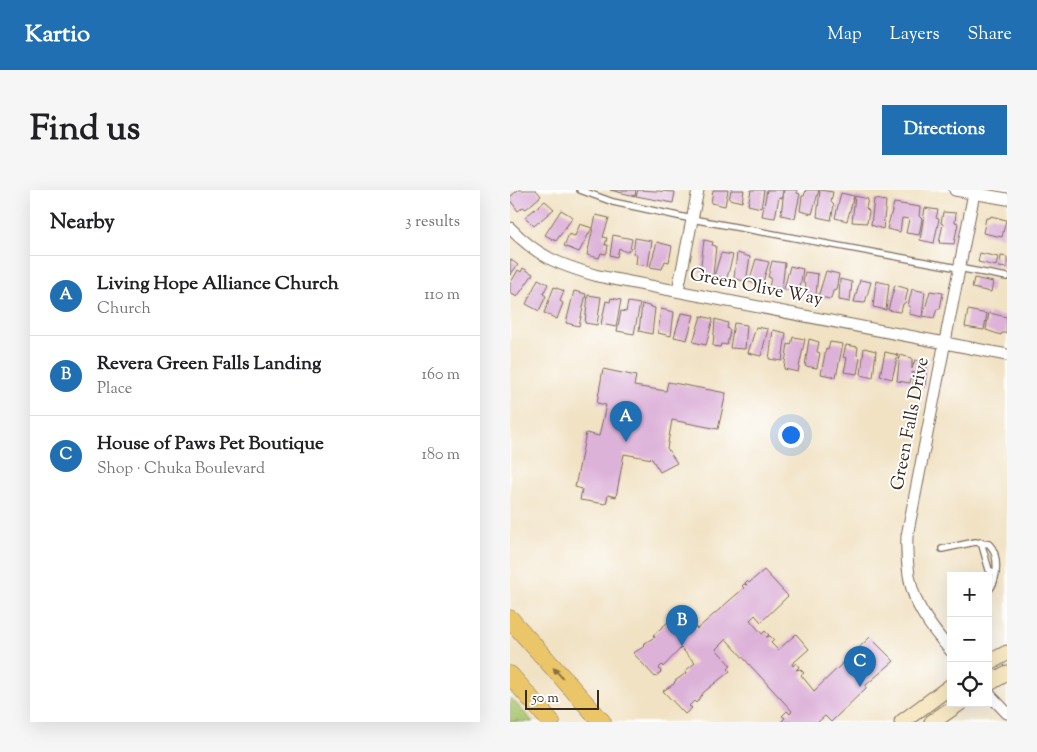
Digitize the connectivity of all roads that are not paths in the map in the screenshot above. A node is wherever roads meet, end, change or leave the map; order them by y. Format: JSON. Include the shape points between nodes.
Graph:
{"nodes":[{"id":1,"x":580,"y":190,"type":"edge"},
{"id":2,"x":698,"y":190,"type":"edge"},
{"id":3,"x":955,"y":190,"type":"edge"},
{"id":4,"x":974,"y":193,"type":"junction"},
{"id":5,"x":1007,"y":199,"type":"edge"},
{"id":6,"x":692,"y":219,"type":"junction"},
{"id":7,"x":510,"y":228,"type":"edge"},
{"id":8,"x":959,"y":269,"type":"junction"},
{"id":9,"x":1007,"y":277,"type":"edge"},
{"id":10,"x":678,"y":290,"type":"junction"},
{"id":11,"x":945,"y":343,"type":"junction"},
{"id":12,"x":1007,"y":355,"type":"edge"},
{"id":13,"x":942,"y":549,"type":"dead end"},
{"id":14,"x":992,"y":582,"type":"edge"},
{"id":15,"x":510,"y":619,"type":"edge"},
{"id":16,"x":947,"y":646,"type":"edge"},
{"id":17,"x":1007,"y":653,"type":"edge"},
{"id":18,"x":990,"y":662,"type":"edge"},
{"id":19,"x":1007,"y":673,"type":"edge"},
{"id":20,"x":510,"y":675,"type":"edge"},
{"id":21,"x":992,"y":682,"type":"edge"},
{"id":22,"x":947,"y":689,"type":"edge"},
{"id":23,"x":992,"y":696,"type":"edge"},
{"id":24,"x":954,"y":707,"type":"edge"},
{"id":25,"x":1007,"y":713,"type":"edge"},
{"id":26,"x":551,"y":722,"type":"edge"},
{"id":27,"x":602,"y":722,"type":"edge"},
{"id":28,"x":902,"y":722,"type":"edge"},
{"id":29,"x":932,"y":722,"type":"edge"}],
"edges":[{"from":1,"to":6,"type":"lane","via":[[613,202]]},
{"from":2,"to":6,"type":"street"},
{"from":3,"to":4,"type":"street"},
{"from":4,"to":5,"type":"street"},
{"from":4,"to":8,"type":"street","name":"Green Falls Drive"},
{"from":6,"to":8,"type":"lane"},
{"from":6,"to":10,"type":"street"},
{"from":7,"to":10,"type":"street","name":"Green Olive Way","via":[[525,243],[560,265],[598,276]]},
{"from":8,"to":9,"type":"lane"},
{"from":8,"to":11,"type":"street","name":"Green Falls Drive"},
{"from":10,"to":11,"type":"street","name":"Green Olive Way"},
{"from":11,"to":12,"type":"street","name":"Green Olive Way"},
{"from":11,"to":16,"type":"street","name":"Green Falls Drive","via":[[907,536],[906,558],[915,599],[927,624]]},
{"from":13,"to":14,"type":"lane","via":[[981,542],[992,546],[997,567]]},
{"from":27,"to":15,"type":"main road","one_way":true},
{"from":17,"to":18,"type":"street"},
{"from":19,"to":21,"type":"street"},
{"from":20,"to":26,"type":"main road"},
{"from":22,"to":28,"type":"street"},
{"from":23,"to":25,"type":"street"},
{"from":24,"to":29,"type":"street"}]}
